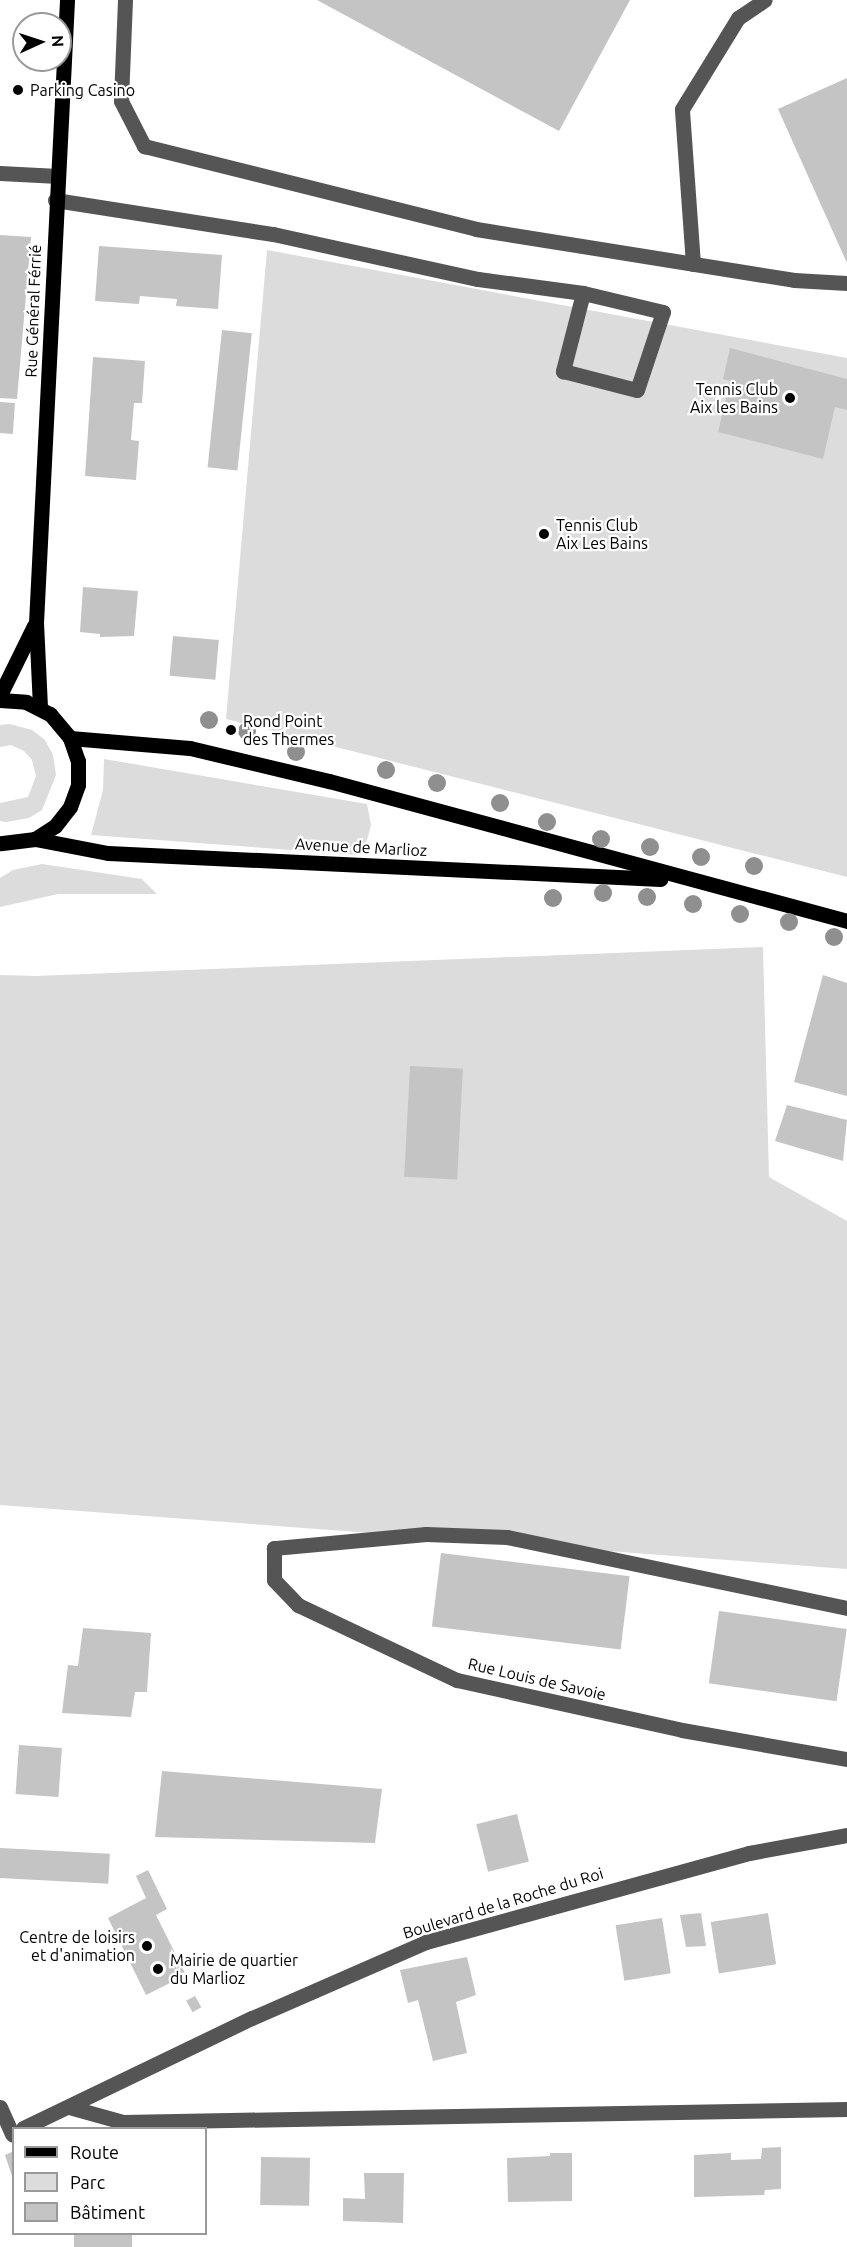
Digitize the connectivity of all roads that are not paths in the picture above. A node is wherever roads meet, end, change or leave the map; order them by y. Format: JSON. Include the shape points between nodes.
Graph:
{"nodes":[{"id":1,"x":67,"y":0,"type":"edge"},
{"id":2,"x":125,"y":0,"type":"edge"},
{"id":3,"x":765,"y":0,"type":"edge"},
{"id":4,"x":0,"y":173,"type":"edge"},
{"id":5,"x":58,"y":176,"type":"junction"},
{"id":6,"x":55,"y":200,"type":"junction"},
{"id":7,"x":693,"y":264,"type":"junction"},
{"id":8,"x":847,"y":283,"type":"edge"},
{"id":9,"x":583,"y":293,"type":"junction"},
{"id":10,"x":36,"y":623,"type":"junction"},
{"id":11,"x":0,"y":695,"type":"edge"},
{"id":12,"x":0,"y":700,"type":"edge"},
{"id":13,"x":40,"y":707,"type":"junction"},
{"id":14,"x":70,"y":738,"type":"junction"},
{"id":15,"x":35,"y":839,"type":"junction"},
{"id":16,"x":0,"y":843,"type":"edge"},
{"id":17,"x":686,"y":880,"type":"junction"},
{"id":18,"x":847,"y":921,"type":"edge"},
{"id":19,"x":847,"y":1608,"type":"edge"},
{"id":20,"x":847,"y":1759,"type":"edge"},
{"id":21,"x":847,"y":1835,"type":"edge"},
{"id":22,"x":0,"y":2107,"type":"edge"},
{"id":23,"x":69,"y":2107,"type":"junction"},
{"id":24,"x":847,"y":2109,"type":"edge"},
{"id":25,"x":27,"y":2127,"type":"edge"},
{"id":26,"x":12,"y":2134,"type":"edge"}],
"edges":[{"from":1,"to":5,"type":"main road","name":"Rue Général Férrié"},
{"from":2,"to":7,"type":"street","via":[[121,101],[144,146],[476,229]]},
{"from":3,"to":7,"type":"street","via":[[738,18],[682,109]]},
{"from":4,"to":5,"type":"street"},
{"from":5,"to":6,"type":"main road","name":"Rue Général Férrié"},
{"from":6,"to":9,"type":"street","via":[[273,234],[478,279]]},
{"from":6,"to":10,"type":"main road","name":"Rue Général Férrié"},
{"from":7,"to":8,"type":"street","via":[[794,280]]},
{"from":9,"to":9,"type":"street","via":[[563,371],[637,390],[663,312]]},
{"from":10,"to":11,"type":"main road","name":"Rue Général Férrié"},
{"from":10,"to":13,"type":"main road","name":"Rue Général Férrié"},
{"from":12,"to":13,"type":"main road"},
{"from":13,"to":14,"type":"main road","via":[[62,725]]},
{"from":14,"to":15,"type":"main road","via":[[78,761],[78,785],[70,807],[55,826]]},
{"from":14,"to":17,"type":"main road","name":"Avenue de Marlioz","via":[[190,748],[329,781]]},
{"from":15,"to":16,"type":"main road"},
{"from":15,"to":17,"type":"main road","name":"Avenue de Marlioz","via":[[108,853]]},
{"from":17,"to":18,"type":"main road","name":"Avenue de Marlioz"},
{"from":19,"to":20,"type":"street","name":"Rue Louis de Savoie","via":[[507,1537],[426,1534],[274,1548],[274,1580],[298,1605],[457,1680],[682,1730]]},
{"from":21,"to":23,"type":"street","name":"Boulevard de la Roche du Roi","via":[[749,1852],[426,1942],[252,2018]]},
{"from":22,"to":26,"type":"street"},
{"from":23,"to":24,"type":"street","via":[[123,2122]]},
{"from":23,"to":25,"type":"street","name":"Boulevard de la Roche du Roi"}]}
